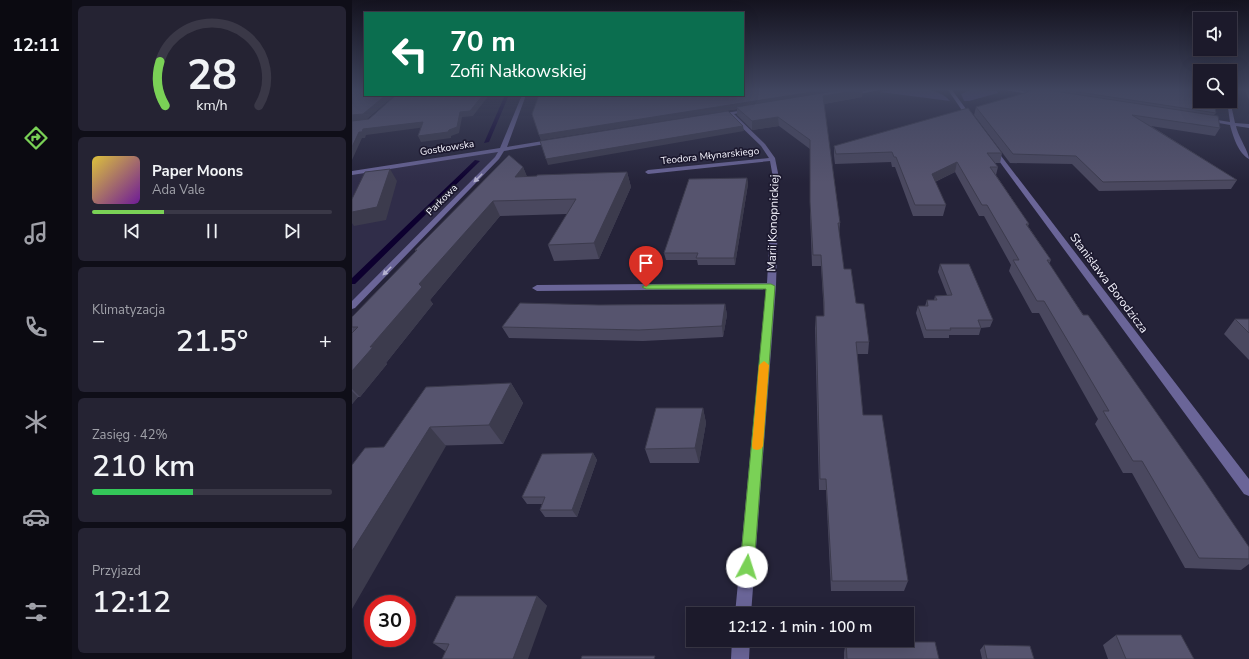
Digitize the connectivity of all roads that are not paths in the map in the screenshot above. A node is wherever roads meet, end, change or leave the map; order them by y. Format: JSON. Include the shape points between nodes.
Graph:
{"nodes":[{"id":1,"x":514,"y":121,"type":"edge"},
{"id":2,"x":738,"y":121,"type":"edge"},
{"id":3,"x":973,"y":121,"type":"edge"},
{"id":4,"x":1213,"y":121,"type":"edge"},
{"id":5,"x":1232,"y":121,"type":"edge"},
{"id":6,"x":1233,"y":124,"type":"junction"},
{"id":7,"x":1249,"y":126,"type":"edge"},
{"id":8,"x":977,"y":127,"type":"edge"},
{"id":9,"x":558,"y":140,"type":"edge"},
{"id":10,"x":986,"y":140,"type":"edge"},
{"id":11,"x":503,"y":149,"type":"junction"},
{"id":12,"x":1249,"y":157,"type":"edge"},
{"id":13,"x":773,"y":159,"type":"junction"},
{"id":14,"x":648,"y":172,"type":"dead end"},
{"id":15,"x":352,"y":173,"type":"edge"},
{"id":16,"x":771,"y":286,"type":"junction"},
{"id":17,"x":537,"y":288,"type":"dead end"},
{"id":18,"x":352,"y":306,"type":"edge"},
{"id":19,"x":1249,"y":490,"type":"edge"},
{"id":20,"x":744,"y":607,"type":"edge"},
{"id":21,"x":741,"y":647,"type":"edge"},
{"id":22,"x":740,"y":659,"type":"edge"}],
"edges":[{"from":1,"to":11,"type":"street","name":"Parkowa"},
{"from":2,"to":13,"type":"street","name":"Marii Konopnickiej","via":[[763,145]]},
{"from":3,"to":8,"type":"street"},
{"from":4,"to":6,"type":"street"},
{"from":5,"to":6,"type":"street"},
{"from":6,"to":7,"type":"street"},
{"from":6,"to":12,"type":"street","via":[[1242,151]]},
{"from":9,"to":11,"type":"street","name":"Gostkowska"},
{"from":10,"to":19,"type":"street","name":"Stanisława Borodzicza"},
{"from":11,"to":15,"type":"street","name":"Gostkowska"},
{"from":11,"to":18,"type":"street","name":"Parkowa","one_way":true},
{"from":13,"to":14,"type":"street","name":"Teodora Młynarskiego"},
{"from":13,"to":16,"type":"street","name":"Marii Konopnickiej","via":[[776,178]]},
{"from":16,"to":17,"type":"street"},
{"from":16,"to":20,"type":"street","name":"Marii Konopnickiej"},
{"from":21,"to":22,"type":"street"}]}
